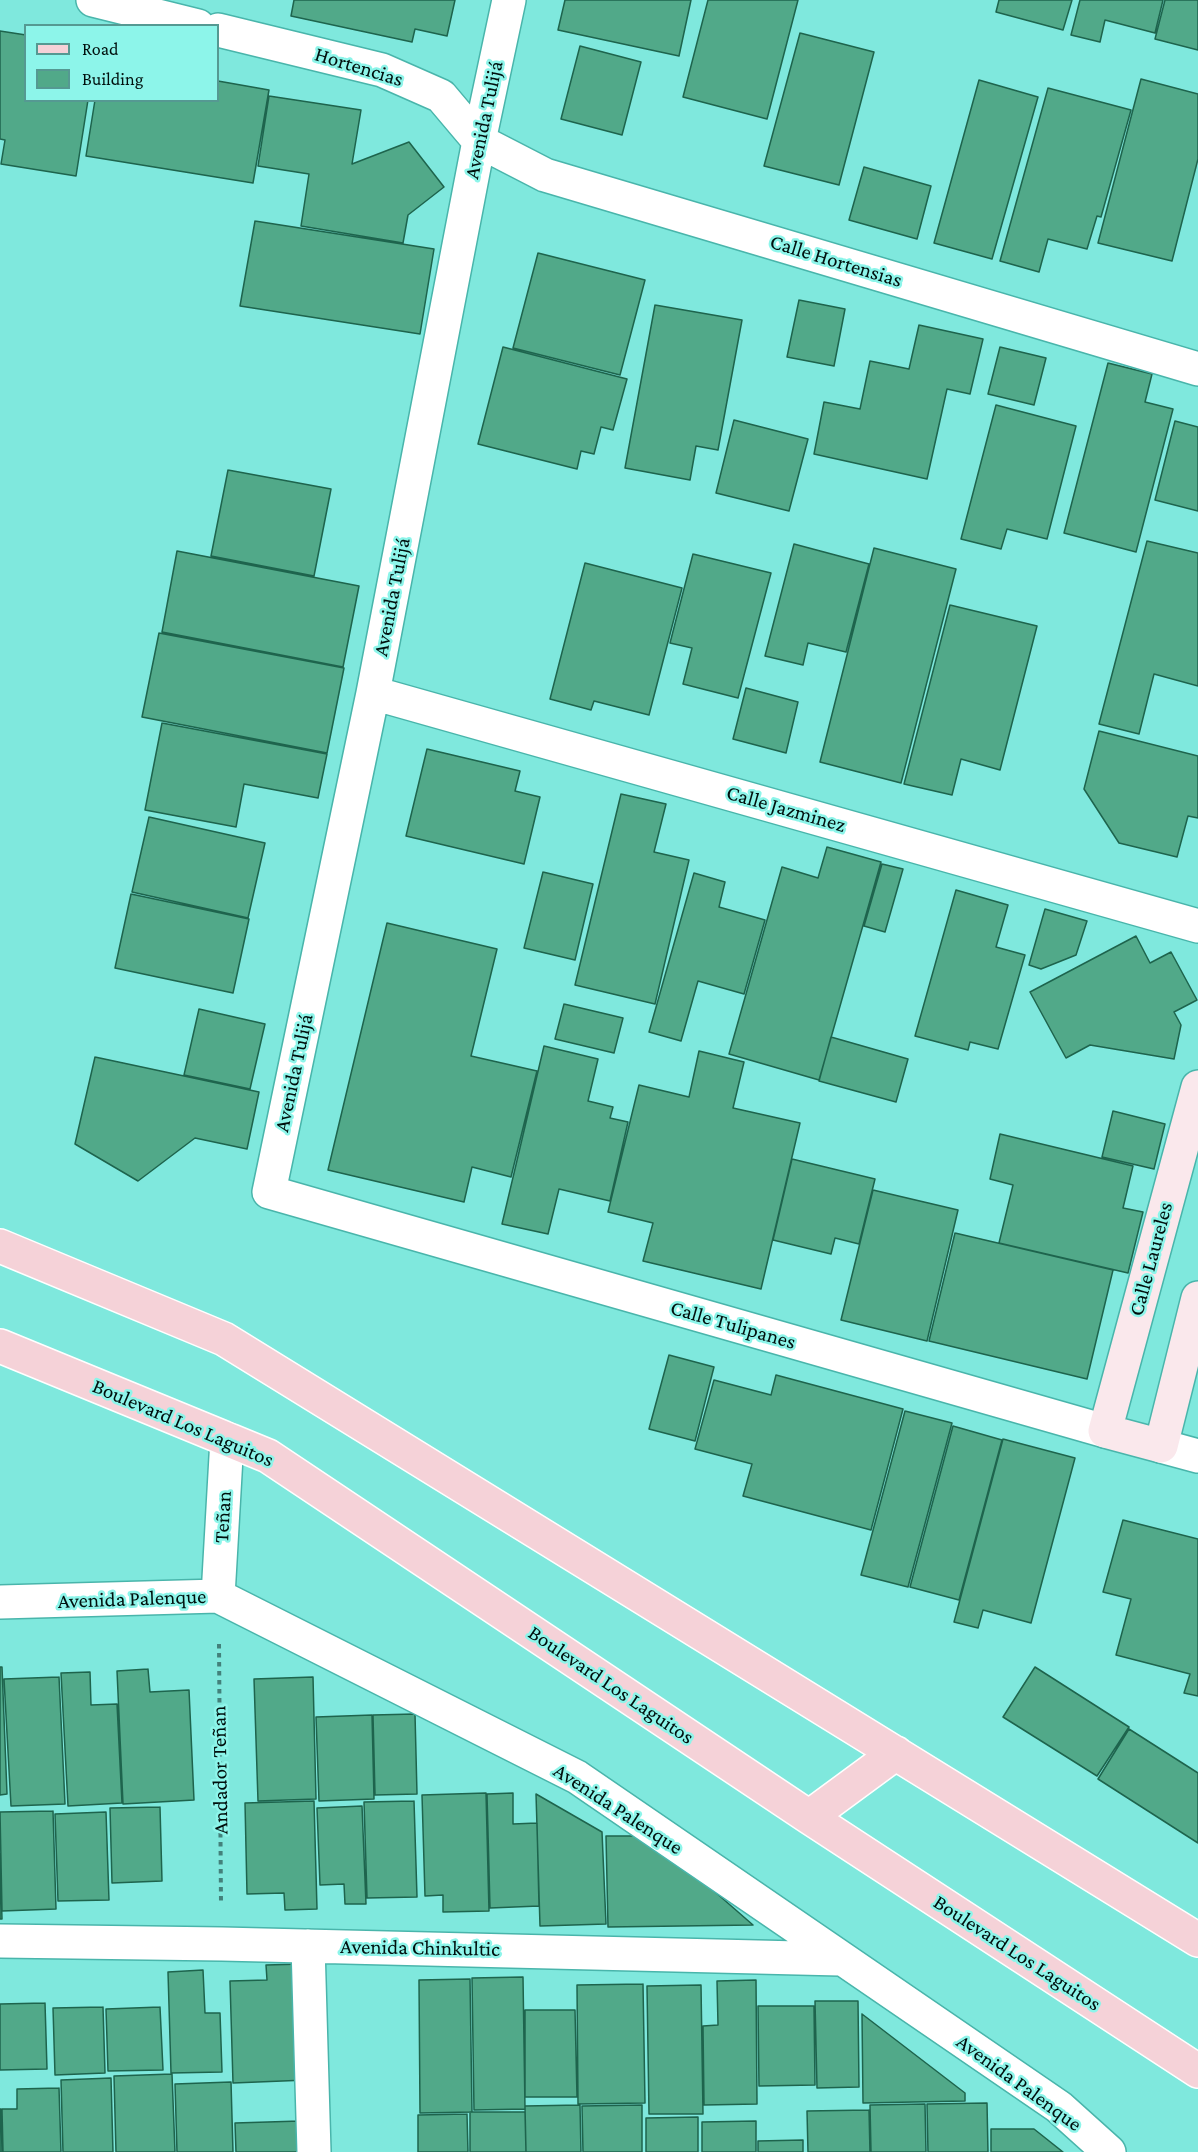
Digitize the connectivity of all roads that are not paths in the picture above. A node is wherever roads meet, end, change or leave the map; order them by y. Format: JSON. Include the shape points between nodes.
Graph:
{"nodes":[{"id":1,"x":93,"y":0,"type":"edge"},
{"id":2,"x":509,"y":0,"type":"edge"},
{"id":3,"x":190,"y":24,"type":"edge"},
{"id":4,"x":219,"y":30,"type":"edge"},
{"id":5,"x":479,"y":141,"type":"junction"},
{"id":6,"x":1198,"y":369,"type":"edge"},
{"id":7,"x":373,"y":693,"type":"junction"},
{"id":8,"x":1198,"y":926,"type":"edge"},
{"id":9,"x":1198,"y":1087,"type":"edge"},
{"id":10,"x":269,"y":1192,"type":"joint"},
{"id":11,"x":0,"y":1246,"type":"edge"},
{"id":12,"x":1198,"y":1298,"type":"edge"},
{"id":13,"x":0,"y":1346,"type":"edge"},
{"id":14,"x":1105,"y":1431,"type":"junction"},
{"id":15,"x":227,"y":1439,"type":"junction"},
{"id":16,"x":1161,"y":1446,"type":"junction"},
{"id":17,"x":1198,"y":1456,"type":"edge"},
{"id":18,"x":218,"y":1596,"type":"junction"},
{"id":19,"x":0,"y":1602,"type":"edge"},
{"id":20,"x":896,"y":1753,"type":"junction"},
{"id":21,"x":809,"y":1817,"type":"junction"},
{"id":22,"x":1198,"y":1940,"type":"edge"},
{"id":23,"x":0,"y":1941,"type":"edge"},
{"id":24,"x":308,"y":1946,"type":"junction"},
{"id":25,"x":840,"y":1959,"type":"junction"},
{"id":26,"x":1198,"y":2071,"type":"edge"},
{"id":27,"x":314,"y":2152,"type":"edge"},
{"id":28,"x":1109,"y":2152,"type":"edge"}],
"edges":[{"from":1,"to":3,"type":"street"},
{"from":2,"to":5,"type":"street","name":"Avenida Tulijá"},
{"from":4,"to":5,"type":"street","name":"Hortencias","via":[[382,70],[441,96]]},
{"from":5,"to":6,"type":"street","name":"Calle Hortensias","via":[[545,175]]},
{"from":5,"to":7,"type":"street","name":"Avenida Tulijá"},
{"from":7,"to":8,"type":"street","name":"Calle Jazminez"},
{"from":7,"to":10,"type":"street","name":"Avenida Tulijá"},
{"from":9,"to":14,"type":"street","name":"Calle Laureles"},
{"from":10,"to":14,"type":"street","name":"Calle Tulipanes"},
{"from":11,"to":20,"type":"main road","via":[[224,1339]]},
{"from":12,"to":16,"type":"street"},
{"from":13,"to":15,"type":"main road","name":"Boulevard Los Laguitos"},
{"from":14,"to":16,"type":"street","name":"Calle Tulipanes"},
{"from":15,"to":18,"type":"street","name":"Teñan"},
{"from":15,"to":21,"type":"main road","name":"Boulevard Los Laguitos","via":[[268,1456]]},
{"from":16,"to":17,"type":"street","name":"Calle Tulipanes"},
{"from":18,"to":19,"type":"street","name":"Avenida Palenque"},
{"from":18,"to":25,"type":"street","name":"Avenida Palenque","via":[[577,1777]]},
{"from":20,"to":21,"type":"main road"},
{"from":20,"to":22,"type":"main road"},
{"from":21,"to":26,"type":"main road","name":"Boulevard Los Laguitos"},
{"from":23,"to":24,"type":"street","name":"Avenida Chinkultic"},
{"from":24,"to":25,"type":"street","name":"Avenida Chinkultic"},
{"from":24,"to":27,"type":"street"},
{"from":25,"to":28,"type":"street","name":"Avenida Palenque","via":[[1059,2107]]}]}
